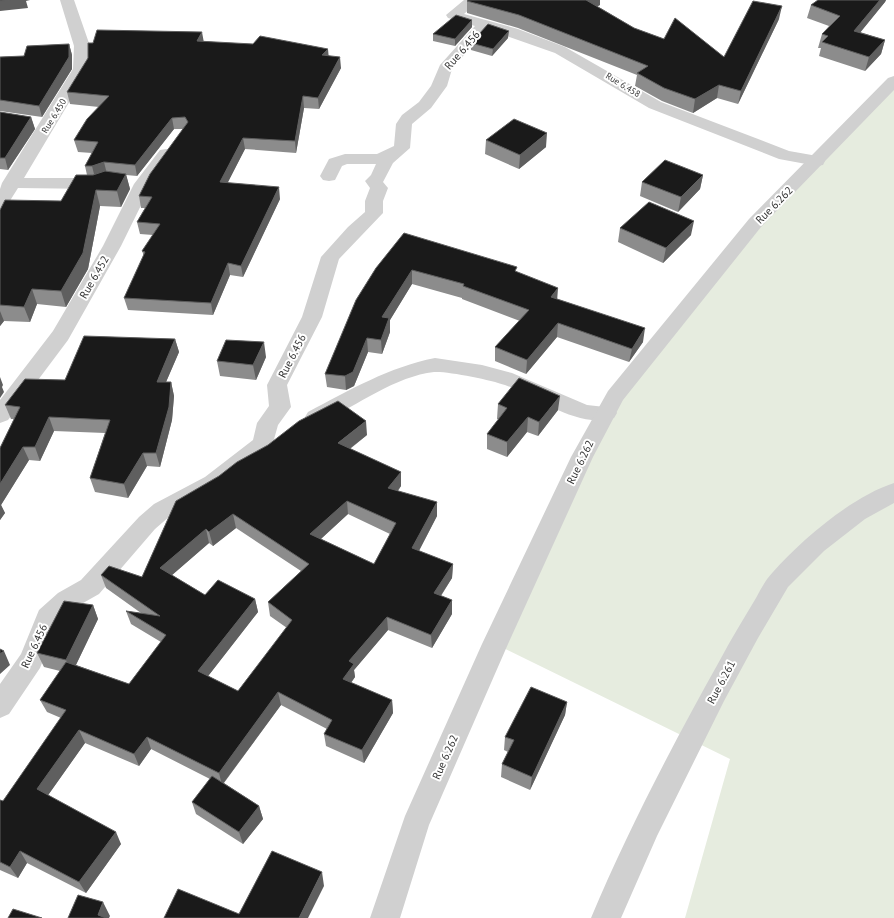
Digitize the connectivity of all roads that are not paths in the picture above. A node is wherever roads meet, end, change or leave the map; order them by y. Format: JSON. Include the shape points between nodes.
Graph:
{"nodes":[{"id":1,"x":67,"y":0,"type":"edge"},
{"id":2,"x":473,"y":0,"type":"edge"},
{"id":3,"x":484,"y":24,"type":"junction"},
{"id":4,"x":894,"y":81,"type":"edge"},
{"id":5,"x":28,"y":121,"type":"edge"},
{"id":6,"x":48,"y":125,"type":"junction"},
{"id":7,"x":176,"y":140,"type":"edge"},
{"id":8,"x":390,"y":155,"type":"junction"},
{"id":9,"x":817,"y":161,"type":"junction"},
{"id":10,"x":329,"y":176,"type":"dead end"},
{"id":11,"x":129,"y":182,"type":"junction"},
{"id":12,"x":11,"y":183,"type":"junction"},
{"id":13,"x":0,"y":203,"type":"edge"},
{"id":14,"x":606,"y":413,"type":"junction"},
{"id":15,"x":0,"y":415,"type":"edge"},
{"id":16,"x":263,"y":444,"type":"junction"},
{"id":17,"x":894,"y":492,"type":"edge"},
{"id":18,"x":0,"y":706,"type":"edge"},
{"id":19,"x":385,"y":918,"type":"edge"},
{"id":20,"x":606,"y":918,"type":"edge"}],
"edges":[{"from":1,"to":6,"type":"street","name":"Rue 6.450","via":[[82,46],[81,69]]},
{"from":2,"to":3,"type":"street","name":"Rue 6.458","via":[[453,15]]},
{"from":3,"to":8,"type":"street","name":"Rue 6.456","via":[[445,68],[439,86],[425,105],[408,118],[404,124],[402,148]]},
{"from":3,"to":9,"type":"street","name":"Rue 6.458","via":[[560,50],[655,105],[785,155]]},
{"from":4,"to":9,"type":"street","name":"Rue 6.262"},
{"from":5,"to":6,"type":"street"},
{"from":6,"to":12,"type":"street","name":"Rue 6.450"},
{"from":7,"to":11,"type":"street","name":"Rue 6.452"},
{"from":8,"to":10,"type":"street","via":[[379,159],[345,159],[335,163]]},
{"from":8,"to":16,"type":"street","name":"Rue 6.456","via":[[382,165],[379,177],[374,181],[379,188],[374,201],[374,213],[330,257],[312,317],[277,385],[280,406],[268,423]]},
{"from":9,"to":14,"type":"street","name":"Rue 6.262","via":[[755,223],[615,396]]},
{"from":11,"to":12,"type":"street","via":[[107,180],[97,184]]},
{"from":11,"to":15,"type":"street","name":"Rue 6.452","via":[[112,246],[61,335]]},
{"from":12,"to":13,"type":"street","name":"Rue 6.450"},
{"from":14,"to":16,"type":"street","via":[[584,412],[512,380],[482,372],[435,365],[385,380]]},
{"from":14,"to":19,"type":"street","name":"Rue 6.262","via":[[582,457],[495,644],[418,818]]},
{"from":16,"to":18,"type":"street","name":"Rue 6.456","via":[[213,483],[162,510],[146,523],[90,587],[67,600],[48,617],[31,660]]},
{"from":17,"to":20,"type":"street","name":"Rue 6.261","via":[[857,513],[816,544],[780,580],[748,631],[711,700],[647,827]]}]}
